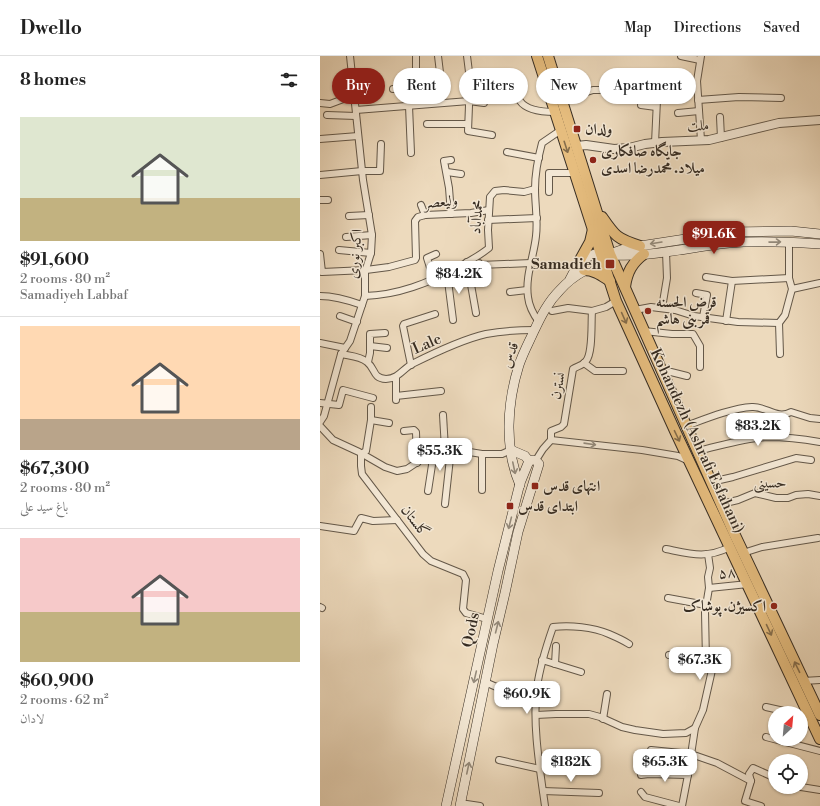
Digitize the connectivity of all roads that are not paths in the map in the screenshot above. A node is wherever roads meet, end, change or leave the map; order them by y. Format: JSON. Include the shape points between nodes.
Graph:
{"nodes":[{"id":1,"x":350,"y":56,"type":"edge"},
{"id":2,"x":416,"y":56,"type":"edge"},
{"id":3,"x":438,"y":56,"type":"edge"},
{"id":4,"x":466,"y":56,"type":"edge"},
{"id":5,"x":537,"y":56,"type":"edge"},
{"id":6,"x":548,"y":56,"type":"edge"},
{"id":7,"x":681,"y":56,"type":"edge"},
{"id":8,"x":701,"y":58,"type":"edge"},
{"id":9,"x":351,"y":68,"type":"edge"},
{"id":10,"x":416,"y":68,"type":"edge"},
{"id":11,"x":439,"y":68,"type":"edge"},
{"id":12,"x":468,"y":68,"type":"edge"},
{"id":13,"x":552,"y":68,"type":"edge"},
{"id":14,"x":781,"y":98,"type":"dead end"},
{"id":15,"x":698,"y":100,"type":"junction"},
{"id":16,"x":459,"y":102,"type":"edge"},
{"id":17,"x":320,"y":103,"type":"edge"},
{"id":18,"x":332,"y":103,"type":"edge"},
{"id":19,"x":355,"y":104,"type":"edge"},
{"id":20,"x":470,"y":104,"type":"edge"},
{"id":21,"x":523,"y":104,"type":"edge"},
{"id":22,"x":564,"y":104,"type":"edge"},
{"id":23,"x":656,"y":104,"type":"edge"},
{"id":24,"x":640,"y":105,"type":"dead end"},
{"id":25,"x":409,"y":106,"type":"junction"},
{"id":26,"x":656,"y":107,"type":"junction"},
{"id":27,"x":555,"y":112,"type":"junction"},
{"id":28,"x":699,"y":112,"type":"junction"},
{"id":29,"x":356,"y":113,"type":"junction"},
{"id":30,"x":678,"y":113,"type":"dead end"},
{"id":31,"x":327,"y":115,"type":"dead end"},
{"id":32,"x":720,"y":118,"type":"dead end"},
{"id":33,"x":820,"y":120,"type":"edge"},
{"id":34,"x":427,"y":124,"type":"dead end"},
{"id":35,"x":468,"y":124,"type":"junction"},
{"id":36,"x":561,"y":130,"type":"junction"},
{"id":37,"x":492,"y":135,"type":"dead end"},
{"id":38,"x":358,"y":136,"type":"junction"},
{"id":39,"x":320,"y":138,"type":"edge"},
{"id":40,"x":721,"y":138,"type":"junction"},
{"id":41,"x":701,"y":140,"type":"junction"},
{"id":42,"x":655,"y":143,"type":"junction"},
{"id":43,"x":381,"y":144,"type":"dead end"},
{"id":44,"x":577,"y":146,"type":"junction"},
{"id":45,"x":507,"y":152,"type":"dead end"},
{"id":46,"x":411,"y":153,"type":"dead end"},
{"id":47,"x":539,"y":158,"type":"junction"},
{"id":48,"x":450,"y":160,"type":"dead end"},
{"id":49,"x":362,"y":171,"type":"junction"},
{"id":50,"x":446,"y":172,"type":"junction"},
{"id":51,"x":575,"y":173,"type":"junction"},
{"id":52,"x":461,"y":174,"type":"dead end"},
{"id":53,"x":320,"y":175,"type":"edge"},
{"id":54,"x":535,"y":189,"type":"junction"},
{"id":55,"x":549,"y":192,"type":"dead end"},
{"id":56,"x":320,"y":200,"type":"edge"},
{"id":57,"x":328,"y":200,"type":"dead end"},
{"id":58,"x":421,"y":206,"type":"dead end"},
{"id":59,"x":596,"y":207,"type":"junction"},
{"id":60,"x":489,"y":210,"type":"junction"},
{"id":61,"x":450,"y":214,"type":"junction"},
{"id":62,"x":369,"y":215,"type":"junction"},
{"id":63,"x":425,"y":215,"type":"junction"},
{"id":64,"x":349,"y":216,"type":"dead end"},
{"id":65,"x":537,"y":218,"type":"junction"},
{"id":66,"x":488,"y":220,"type":"junction"},
{"id":67,"x":593,"y":229,"type":"junction"},
{"id":68,"x":820,"y":234,"type":"edge"},
{"id":69,"x":372,"y":235,"type":"junction"},
{"id":70,"x":346,"y":237,"type":"dead end"},
{"id":71,"x":681,"y":239,"type":"junction"},
{"id":72,"x":789,"y":242,"type":"junction"},
{"id":73,"x":820,"y":244,"type":"edge"},
{"id":74,"x":683,"y":249,"type":"junction"},
{"id":75,"x":339,"y":250,"type":"dead end"},
{"id":76,"x":642,"y":250,"type":"junction"},
{"id":77,"x":666,"y":252,"type":"junction"},
{"id":78,"x":371,"y":253,"type":"junction"},
{"id":79,"x":320,"y":254,"type":"edge"},
{"id":80,"x":436,"y":254,"type":"dead end"},
{"id":81,"x":606,"y":255,"type":"junction"},
{"id":82,"x":477,"y":256,"type":"junction"},
{"id":83,"x":580,"y":260,"type":"junction"},
{"id":84,"x":467,"y":262,"type":"junction"},
{"id":85,"x":531,"y":263,"type":"junction"},
{"id":86,"x":480,"y":265,"type":"junction"},
{"id":87,"x":366,"y":270,"type":"junction"},
{"id":88,"x":584,"y":270,"type":"junction"},
{"id":89,"x":447,"y":273,"type":"junction"},
{"id":90,"x":706,"y":277,"type":"dead end"},
{"id":91,"x":789,"y":278,"type":"junction"},
{"id":92,"x":434,"y":280,"type":"junction"},
{"id":93,"x":484,"y":281,"type":"dead end"},
{"id":94,"x":568,"y":281,"type":"junction"},
{"id":95,"x":610,"y":281,"type":"junction"},
{"id":96,"x":732,"y":281,"type":"junction"},
{"id":97,"x":820,"y":283,"type":"edge"},
{"id":98,"x":625,"y":287,"type":"junction"},
{"id":99,"x":792,"y":289,"type":"junction"},
{"id":100,"x":527,"y":290,"type":"junction"},
{"id":101,"x":510,"y":292,"type":"dead end"},
{"id":102,"x":696,"y":293,"type":"dead end"},
{"id":103,"x":320,"y":296,"type":"edge"},
{"id":104,"x":365,"y":296,"type":"junction"},
{"id":105,"x":616,"y":301,"type":"junction"},
{"id":106,"x":362,"y":305,"type":"junction"},
{"id":107,"x":662,"y":308,"type":"junction"},
{"id":108,"x":634,"y":310,"type":"junction"},
{"id":109,"x":552,"y":311,"type":"dead end"},
{"id":110,"x":592,"y":311,"type":"junction"},
{"id":111,"x":435,"y":314,"type":"dead end"},
{"id":112,"x":476,"y":314,"type":"dead end"},
{"id":113,"x":340,"y":316,"type":"dead end"},
{"id":114,"x":703,"y":318,"type":"junction"},
{"id":115,"x":453,"y":320,"type":"dead end"},
{"id":116,"x":726,"y":320,"type":"junction"},
{"id":117,"x":357,"y":322,"type":"junction"},
{"id":118,"x":779,"y":323,"type":"junction"},
{"id":119,"x":537,"y":326,"type":"junction"},
{"id":120,"x":644,"y":331,"type":"junction"},
{"id":121,"x":385,"y":333,"type":"dead end"},
{"id":122,"x":320,"y":343,"type":"edge"},
{"id":123,"x":370,"y":346,"type":"junction"},
{"id":124,"x":345,"y":348,"type":"junction"},
{"id":125,"x":387,"y":348,"type":"dead end"},
{"id":126,"x":341,"y":354,"type":"junction"},
{"id":127,"x":780,"y":354,"type":"dead end"},
{"id":128,"x":368,"y":362,"type":"junction"},
{"id":129,"x":584,"y":363,"type":"junction"},
{"id":130,"x":411,"y":365,"type":"junction"},
{"id":131,"x":700,"y":367,"type":"dead end"},
{"id":132,"x":623,"y":371,"type":"dead end"},
{"id":133,"x":662,"y":373,"type":"junction"},
{"id":134,"x":396,"y":376,"type":"junction"},
{"id":135,"x":687,"y":376,"type":"dead end"},
{"id":136,"x":441,"y":390,"type":"dead end"},
{"id":137,"x":373,"y":398,"type":"dead end"},
{"id":138,"x":320,"y":403,"type":"edge"},
{"id":139,"x":327,"y":405,"type":"junction"},
{"id":140,"x":371,"y":407,"type":"dead end"},
{"id":141,"x":443,"y":416,"type":"dead end"},
{"id":142,"x":820,"y":419,"type":"edge"},
{"id":143,"x":371,"y":420,"type":"junction"},
{"id":144,"x":320,"y":422,"type":"edge"},
{"id":145,"x":389,"y":423,"type":"dead end"},
{"id":146,"x":320,"y":426,"type":"edge"},
{"id":147,"x":686,"y":426,"type":"junction"},
{"id":148,"x":404,"y":431,"type":"dead end"},
{"id":149,"x":551,"y":440,"type":"junction"},
{"id":150,"x":820,"y":442,"type":"edge"},
{"id":151,"x":448,"y":449,"type":"junction"},
{"id":152,"x":511,"y":450,"type":"junction"},
{"id":153,"x":697,"y":451,"type":"junction"},
{"id":154,"x":431,"y":453,"type":"junction"},
{"id":155,"x":361,"y":454,"type":"junction"},
{"id":156,"x":482,"y":454,"type":"junction"},
{"id":157,"x":811,"y":460,"type":"dead end"},
{"id":158,"x":689,"y":461,"type":"junction"},
{"id":159,"x":535,"y":462,"type":"junction"},
{"id":160,"x":417,"y":463,"type":"junction"},
{"id":161,"x":711,"y":482,"type":"junction"},
{"id":162,"x":520,"y":485,"type":"junction"},
{"id":163,"x":482,"y":490,"type":"dead end"},
{"id":164,"x":428,"y":491,"type":"dead end"},
{"id":165,"x":820,"y":496,"type":"edge"},
{"id":166,"x":446,"y":504,"type":"dead end"},
{"id":167,"x":721,"y":504,"type":"junction"},
{"id":168,"x":397,"y":520,"type":"junction"},
{"id":169,"x":320,"y":526,"type":"edge"},
{"id":170,"x":818,"y":538,"type":"dead end"},
{"id":171,"x":730,"y":547,"type":"junction"},
{"id":172,"x":666,"y":549,"type":"dead end"},
{"id":173,"x":743,"y":553,"type":"junction"},
{"id":174,"x":708,"y":554,"type":"junction"},
{"id":175,"x":748,"y":584,"type":"junction"},
{"id":176,"x":709,"y":588,"type":"junction"},
{"id":177,"x":668,"y":598,"type":"dead end"},
{"id":178,"x":706,"y":605,"type":"junction"},
{"id":179,"x":764,"y":608,"type":"junction"},
{"id":180,"x":487,"y":619,"type":"junction"},
{"id":181,"x":483,"y":641,"type":"junction"},
{"id":182,"x":493,"y":644,"type":"junction"},
{"id":183,"x":630,"y":644,"type":"dead end"},
{"id":184,"x":556,"y":646,"type":"dead end"},
{"id":185,"x":669,"y":655,"type":"dead end"},
{"id":186,"x":542,"y":660,"type":"junction"},
{"id":187,"x":706,"y":661,"type":"junction"},
{"id":188,"x":555,"y":664,"type":"junction"},
{"id":189,"x":581,"y":672,"type":"dead end"},
{"id":190,"x":820,"y":680,"type":"edge"},
{"id":191,"x":804,"y":681,"type":"junction"},
{"id":192,"x":485,"y":682,"type":"junction"},
{"id":193,"x":607,"y":694,"type":"dead end"},
{"id":194,"x":537,"y":695,"type":"junction"},
{"id":195,"x":801,"y":706,"type":"edge"},
{"id":196,"x":536,"y":715,"type":"junction"},
{"id":197,"x":820,"y":715,"type":"edge"},
{"id":198,"x":603,"y":719,"type":"junction"},
{"id":199,"x":808,"y":721,"type":"edge"},
{"id":200,"x":695,"y":728,"type":"junction"},
{"id":201,"x":766,"y":737,"type":"dead end"},
{"id":202,"x":820,"y":739,"type":"edge"},
{"id":203,"x":651,"y":750,"type":"dead end"},
{"id":204,"x":820,"y":751,"type":"edge"},
{"id":205,"x":691,"y":754,"type":"junction"},
{"id":206,"x":583,"y":758,"type":"dead end"},
{"id":207,"x":539,"y":759,"type":"junction"},
{"id":208,"x":499,"y":760,"type":"dead end"},
{"id":209,"x":540,"y":769,"type":"junction"},
{"id":210,"x":641,"y":775,"type":"dead end"},
{"id":211,"x":688,"y":775,"type":"junction"},
{"id":212,"x":768,"y":775,"type":"edge"},
{"id":213,"x":751,"y":782,"type":"junction"},
{"id":214,"x":808,"y":788,"type":"edge"},
{"id":215,"x":820,"y":790,"type":"edge"},
{"id":216,"x":543,"y":791,"type":"junction"},
{"id":217,"x":641,"y":792,"type":"dead end"},
{"id":218,"x":599,"y":793,"type":"dead end"},
{"id":219,"x":460,"y":805,"type":"edge"},
{"id":220,"x":446,"y":806,"type":"edge"},
{"id":221,"x":480,"y":806,"type":"edge"},
{"id":222,"x":545,"y":806,"type":"edge"},
{"id":223,"x":681,"y":806,"type":"edge"},
{"id":224,"x":761,"y":806,"type":"edge"}],
"edges":[{"from":1,"to":9,"type":"street","name":"اکبر نوری"},
{"from":2,"to":10,"type":"street"},
{"from":3,"to":11,"type":"street"},
{"from":4,"to":12,"type":"street"},
{"from":5,"to":27,"type":"main road","name":"Kohandezh (Ashrafi Esfahani)"},
{"from":6,"to":13,"type":"main road","name":"Kohandezh (Ashrafi Esfahani)"},
{"from":7,"to":8,"type":"street"},
{"from":8,"to":15,"type":"street","via":[[697,81]]},
{"from":14,"to":15,"type":"street","via":[[739,96]]},
{"from":15,"to":28,"type":"street"},
{"from":16,"to":25,"type":"street"},
{"from":17,"to":18,"type":"street"},
{"from":19,"to":29,"type":"street","name":"اکبر نوری"},
{"from":20,"to":35,"type":"street"},
{"from":21,"to":27,"type":"street","via":[[543,112]]},
{"from":22,"to":44,"type":"main road","name":"Kohandezh (Ashrafi Esfahani)"},
{"from":23,"to":26,"type":"street"},
{"from":24,"to":26,"type":"street"},
{"from":25,"to":29,"type":"street"},
{"from":25,"to":46,"type":"street"},
{"from":26,"to":42,"type":"street"},
{"from":27,"to":36,"type":"main road","name":"Kohandezh (Ashrafi Esfahani)"},
{"from":28,"to":30,"type":"street"},
{"from":28,"to":41,"type":"street"},
{"from":29,"to":31,"type":"street"},
{"from":29,"to":38,"type":"street","name":"اکبر نوری"},
{"from":32,"to":40,"type":"street"},
{"from":33,"to":40,"type":"street","name":"ملت","via":[[779,122]]},
{"from":34,"to":35,"type":"street"},
{"from":35,"to":37,"type":"street","via":[[468,131]]},
{"from":36,"to":47,"type":"street","via":[[542,143]]},
{"from":36,"to":51,"type":"main road","name":"Kohandezh (Ashrafi Esfahani)","one_way":true},
{"from":38,"to":39,"type":"street"},
{"from":38,"to":49,"type":"street","name":"اکبر نوری"},
{"from":40,"to":41,"type":"street","name":"ملت"},
{"from":41,"to":42,"type":"street","name":"ملت"},
{"from":42,"to":44,"type":"street","name":"ملت","via":[[629,148]]},
{"from":43,"to":49,"type":"street","via":[[380,172]]},
{"from":44,"to":59,"type":"main road","name":"Kohandezh (Ashrafi Esfahani)"},
{"from":45,"to":47,"type":"street"},
{"from":47,"to":54,"type":"street"},
{"from":48,"to":50,"type":"street","via":[[444,161]]},
{"from":49,"to":53,"type":"street"},
{"from":49,"to":62,"type":"street","name":"اکبر نوری"},
{"from":50,"to":52,"type":"street"},
{"from":50,"to":61,"type":"street"},
{"from":51,"to":55,"type":"street","via":[[549,173]]},
{"from":51,"to":67,"type":"main road","name":"Kohandezh (Ashrafi Esfahani)"},
{"from":54,"to":60,"type":"street","name":"محمدآباد","via":[[524,192],[496,191],[490,197]]},
{"from":54,"to":65,"type":"street"},
{"from":56,"to":57,"type":"street"},
{"from":58,"to":63,"type":"street"},
{"from":59,"to":76,"type":"main road","via":[[614,234]]},
{"from":59,"to":81,"type":"main road","name":"Kohandezh (Ashrafi Esfahani)"},
{"from":60,"to":61,"type":"street","name":"ولیعصر"},
{"from":60,"to":66,"type":"street","name":"محمدآباد"},
{"from":61,"to":63,"type":"street","name":"ولیعصر"},
{"from":62,"to":64,"type":"street"},
{"from":62,"to":69,"type":"street","name":"اکبر نوری"},
{"from":63,"to":87,"type":"street","name":"ولیعصر","via":[[415,221],[414,260]]},
{"from":65,"to":66,"type":"street"},
{"from":65,"to":85,"type":"street"},
{"from":66,"to":82,"type":"street","name":"محمدآباد","via":[[489,248]]},
{"from":67,"to":81,"type":"main road","name":"Kohandezh (Ashrafi Esfahani)"},
{"from":67,"to":83,"type":"main road","via":[[590,242]]},
{"from":68,"to":71,"type":"main road","via":[[791,231],[731,232]]},
{"from":69,"to":70,"type":"street"},
{"from":69,"to":78,"type":"street","name":"اکبر نوری"},
{"from":71,"to":74,"type":"main road"},
{"from":71,"to":76,"type":"main road","one_way":true},
{"from":72,"to":73,"type":"main road"},
{"from":74,"to":72,"type":"main road","one_way":true,"via":[[730,242]]},
{"from":72,"to":91,"type":"street"},
{"from":74,"to":77,"type":"main road"},
{"from":75,"to":78,"type":"street"},
{"from":76,"to":77,"type":"main road"},
{"from":76,"to":81,"type":"main road","via":[[632,256]]},
{"from":76,"to":98,"type":"main road","via":[[626,276]]},
{"from":77,"to":107,"type":"street","via":[[667,278]]},
{"from":78,"to":87,"type":"street","name":"اکبر نوری"},
{"from":79,"to":87,"type":"street","via":[[322,272]]},
{"from":80,"to":92,"type":"street","via":[[427,258]]},
{"from":81,"to":83,"type":"main road","via":[[595,254]]},
{"from":81,"to":88,"type":"main road","via":[[598,263]]},
{"from":81,"to":95,"type":"main road","name":"Kohandezh (Ashrafi Esfahani)"},
{"from":81,"to":98,"type":"main road","name":"Kohandezh (Ashrafi Esfahani)"},
{"from":82,"to":84,"type":"street","name":"محمدآباد"},
{"from":82,"to":86,"type":"street"},
{"from":83,"to":94,"type":"main road"},
{"from":84,"to":89,"type":"street","name":"محمدآباد"},
{"from":84,"to":112,"type":"street"},
{"from":85,"to":86,"type":"street"},
{"from":85,"to":100,"type":"street"},
{"from":86,"to":93,"type":"street"},
{"from":87,"to":104,"type":"street","name":"اکبر نوری"},
{"from":88,"to":94,"type":"main road"},
{"from":88,"to":95,"type":"main road","via":[[591,270]]},
{"from":89,"to":92,"type":"street","name":"محمدآباد"},
{"from":89,"to":115,"type":"street"},
{"from":90,"to":96,"type":"street"},
{"from":91,"to":96,"type":"street"},
{"from":91,"to":99,"type":"street"},
{"from":92,"to":104,"type":"street","name":"محمدآباد","via":[[405,290]]},
{"from":94,"to":119,"type":"main road","name":"قدس","via":[[551,300]]},
{"from":95,"to":105,"type":"main road","name":"Kohandezh (Ashrafi Esfahani)"},
{"from":96,"to":116,"type":"street"},
{"from":97,"to":99,"type":"street"},
{"from":98,"to":108,"type":"main road","name":"Kohandezh (Ashrafi Esfahani)"},
{"from":99,"to":118,"type":"street","via":[[785,315]]},
{"from":100,"to":101,"type":"street"},
{"from":100,"to":119,"type":"street"},
{"from":102,"to":114,"type":"street","via":[[707,295]]},
{"from":103,"to":106,"type":"street","via":[[332,296]]},
{"from":104,"to":106,"type":"street","name":"اکبر نوری"},
{"from":105,"to":110,"type":"street"},
{"from":105,"to":158,"type":"main road","name":"Kohandezh (Ashrafi Esfahani)","one_way":true},
{"from":106,"to":117,"type":"street","name":"اکبر نوری"},
{"from":107,"to":108,"type":"street"},
{"from":107,"to":114,"type":"street"},
{"from":108,"to":120,"type":"main road","name":"Kohandezh (Ashrafi Esfahani)"},
{"from":109,"to":110,"type":"street","via":[[568,308]]},
{"from":110,"to":129,"type":"street","name":"نسترن","via":[[590,350],[588,360]]},
{"from":111,"to":130,"type":"street","via":[[403,326]]},
{"from":113,"to":117,"type":"street"},
{"from":114,"to":116,"type":"street"},
{"from":116,"to":118,"type":"street"},
{"from":117,"to":124,"type":"street","name":"اکبر نوری"},
{"from":118,"to":127,"type":"street"},
{"from":119,"to":130,"type":"street","name":"Lale","via":[[486,334]]},
{"from":119,"to":152,"type":"main road","name":"قدس","via":[[514,384],[509,427]]},
{"from":120,"to":131,"type":"street","via":[[693,334],[700,346]]},
{"from":120,"to":133,"type":"main road","name":"Kohandezh (Ashrafi Esfahani)"},
{"from":121,"to":123,"type":"street","via":[[370,334]]},
{"from":122,"to":124,"type":"street"},
{"from":123,"to":125,"type":"street"},
{"from":123,"to":128,"type":"street"},
{"from":124,"to":126,"type":"street","name":"اکبر نوری"},
{"from":126,"to":128,"type":"street"},
{"from":126,"to":139,"type":"street","name":"اکبر نوری"},
{"from":128,"to":134,"type":"street","via":[[377,377],[389,379]]},
{"from":129,"to":132,"type":"street","via":[[595,371]]},
{"from":129,"to":149,"type":"street","name":"نسترن","via":[[573,369],[564,424],[551,431]]},
{"from":130,"to":134,"type":"street","name":"Lale"},
{"from":133,"to":135,"type":"street","via":[[671,372]]},
{"from":133,"to":147,"type":"main road","name":"Kohandezh (Ashrafi Esfahani)"},
{"from":134,"to":136,"type":"street","via":[[396,398]]},
{"from":137,"to":139,"type":"street","via":[[343,390],[339,406]]},
{"from":138,"to":139,"type":"street"},
{"from":139,"to":144,"type":"street","name":"اکبر نوری"},
{"from":140,"to":143,"type":"street","name":"گلستان"},
{"from":141,"to":151,"type":"street"},
{"from":142,"to":147,"type":"street","via":[[791,412],[786,415],[778,414],[754,407]]},
{"from":143,"to":145,"type":"street"},
{"from":143,"to":155,"type":"street","name":"گلستان","via":[[366,451]]},
{"from":146,"to":155,"type":"street","via":[[333,440]]},
{"from":147,"to":153,"type":"main road","name":"Kohandezh (Ashrafi Esfahani)"},
{"from":148,"to":160,"type":"street","via":[[416,432]]},
{"from":149,"to":158,"type":"street","one_way":true,"via":[[642,450],[678,456]]},
{"from":149,"to":159,"type":"street"},
{"from":150,"to":153,"type":"street","via":[[799,438],[767,437]]},
{"from":151,"to":154,"type":"street"},
{"from":151,"to":156,"type":"street"},
{"from":151,"to":166,"type":"street"},
{"from":152,"to":156,"type":"street","via":[[502,454]]},
{"from":152,"to":159,"type":"main road"},
{"from":152,"to":162,"type":"main road","name":"قدس","one_way":true,"via":[[515,474]]},
{"from":153,"to":161,"type":"main road","name":"Kohandezh (Ashrafi Esfahani)"},
{"from":154,"to":160,"type":"street"},
{"from":154,"to":164,"type":"street"},
{"from":155,"to":160,"type":"street","via":[[397,471]]},
{"from":155,"to":168,"type":"street","name":"گلستان","via":[[362,474]]},
{"from":156,"to":163,"type":"street"},
{"from":157,"to":161,"type":"street","via":[[796,458]]},
{"from":158,"to":171,"type":"main road","name":"Kohandezh (Ashrafi Esfahani)"},
{"from":159,"to":162,"type":"main road","name":"Qods"},
{"from":182,"to":159,"type":"main road","name":"Qods","one_way":true},
{"from":161,"to":167,"type":"main road","name":"Kohandezh (Ashrafi Esfahani)"},
{"from":162,"to":180,"type":"main road","name":"Qods","one_way":true},
{"from":165,"to":167,"type":"street","name":"حسینی","via":[[808,494],[776,498],[755,493]]},
{"from":167,"to":173,"type":"main road","name":"Kohandezh (Ashrafi Esfahani)"},
{"from":168,"to":169,"type":"street","via":[[373,521],[361,518],[354,531]]},
{"from":168,"to":180,"type":"street","name":"گلستان","via":[[431,561],[463,574],[466,580],[463,609],[466,613]]},
{"from":170,"to":173,"type":"street","via":[[762,547]]},
{"from":171,"to":174,"type":"street"},
{"from":171,"to":175,"type":"main road","name":"Kohandezh (Ashrafi Esfahani)"},
{"from":172,"to":174,"type":"street"},
{"from":173,"to":179,"type":"main road","name":"Kohandezh (Ashrafi Esfahani)"},
{"from":174,"to":176,"type":"street"},
{"from":175,"to":176,"type":"street","name":"۵۸"},
{"from":175,"to":179,"type":"main road","name":"Kohandezh (Ashrafi Esfahani)"},
{"from":176,"to":178,"type":"street"},
{"from":177,"to":178,"type":"street"},
{"from":178,"to":187,"type":"street"},
{"from":191,"to":179,"type":"main road","name":"Kohandezh (Ashrafi Esfahani)","one_way":true},
{"from":179,"to":195,"type":"main road","name":"Kohandezh (Ashrafi Esfahani)","one_way":true},
{"from":180,"to":181,"type":"main road","name":"Qods"},
{"from":181,"to":182,"type":"main road"},
{"from":181,"to":220,"type":"main road","name":"Qods","one_way":true},
{"from":182,"to":192,"type":"main road","name":"Qods"},
{"from":183,"to":186,"type":"street","via":[[608,633],[563,626],[553,627]]},
{"from":184,"to":188,"type":"street"},
{"from":185,"to":187,"type":"street","via":[[689,655]]},
{"from":186,"to":188,"type":"street"},
{"from":186,"to":194,"type":"street"},
{"from":187,"to":200,"type":"street","via":[[712,670],[703,710]]},
{"from":188,"to":189,"type":"street"},
{"from":190,"to":191,"type":"street"},
{"from":191,"to":197,"type":"main road","name":"Kohandezh (Ashrafi Esfahani)"},
{"from":192,"to":194,"type":"street","via":[[501,689]]},
{"from":219,"to":192,"type":"main road","name":"Qods","one_way":true},
{"from":193,"to":198,"type":"street"},
{"from":194,"to":196,"type":"street"},
{"from":196,"to":198,"type":"street","via":[[589,714]]},
{"from":196,"to":207,"type":"street"},
{"from":198,"to":200,"type":"street","via":[[622,727],[663,734],[686,733]]},
{"from":199,"to":202,"type":"main road","name":"Kohandezh (Ashrafi Esfahani)"},
{"from":200,"to":205,"type":"street"},
{"from":201,"to":204,"type":"street"},
{"from":203,"to":205,"type":"street"},
{"from":205,"to":211,"type":"street"},
{"from":205,"to":213,"type":"street","via":[[717,763]]},
{"from":206,"to":207,"type":"street"},
{"from":207,"to":209,"type":"street"},
{"from":208,"to":209,"type":"street"},
{"from":209,"to":216,"type":"street"},
{"from":210,"to":211,"type":"street"},
{"from":211,"to":223,"type":"street"},
{"from":212,"to":213,"type":"street","via":[[753,768],[749,774]]},
{"from":213,"to":224,"type":"street","via":[[745,801]]},
{"from":214,"to":215,"type":"street"},
{"from":216,"to":218,"type":"street"},
{"from":216,"to":222,"type":"street"},
{"from":217,"to":223,"type":"street","via":[[646,797]]},
{"from":219,"to":221,"type":"street"}]}
